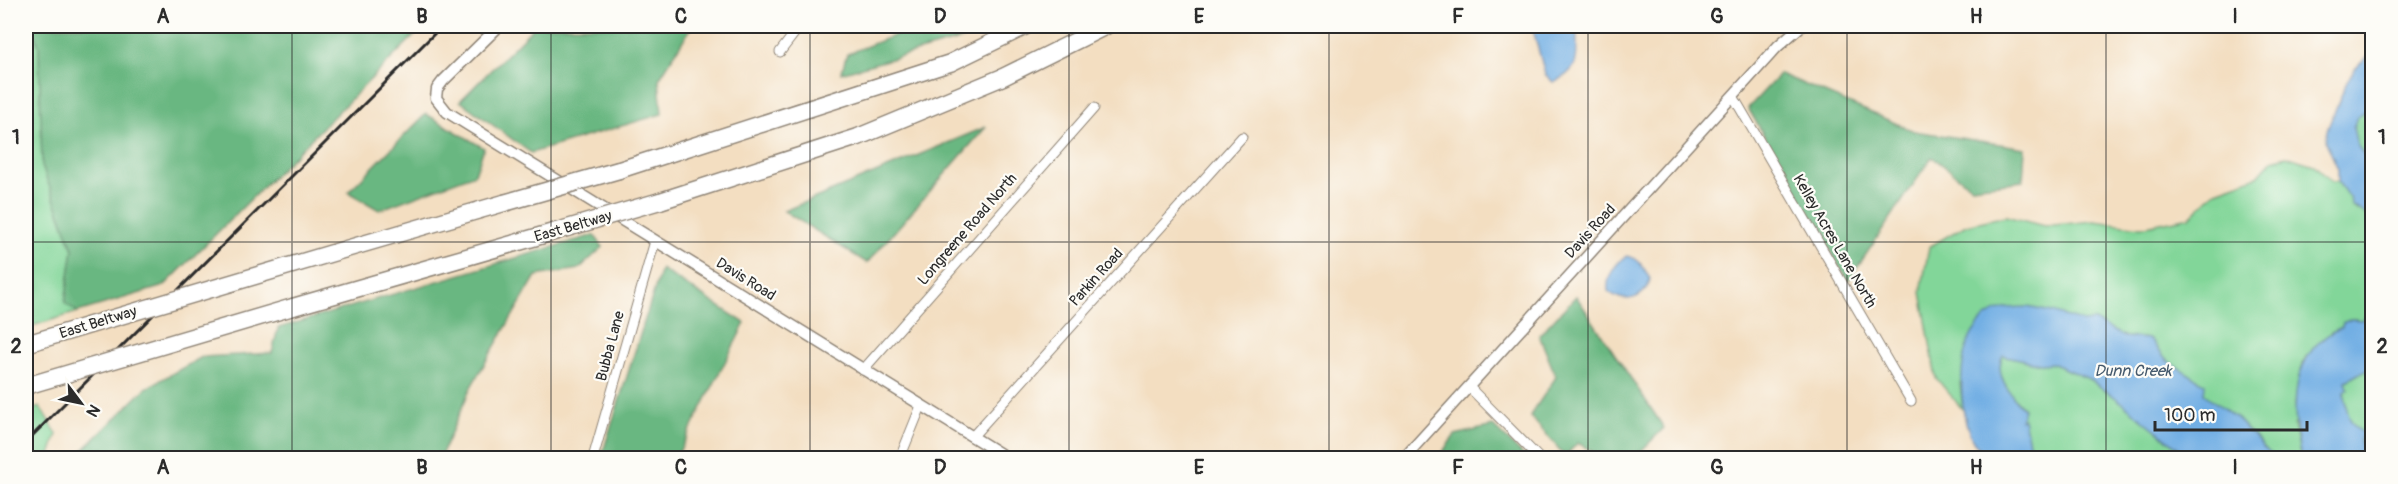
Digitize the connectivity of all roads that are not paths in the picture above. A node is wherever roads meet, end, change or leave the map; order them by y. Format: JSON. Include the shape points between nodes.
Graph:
{"nodes":[{"id":1,"x":498,"y":26,"type":"edge"},
{"id":2,"x":800,"y":26,"type":"edge"},
{"id":3,"x":1026,"y":26,"type":"edge"},
{"id":4,"x":1106,"y":26,"type":"edge"},
{"id":5,"x":1801,"y":26,"type":"edge"},
{"id":6,"x":780,"y":52,"type":"dead end"},
{"id":7,"x":1733,"y":96,"type":"junction"},
{"id":8,"x":1094,"y":108,"type":"dead end"},
{"id":9,"x":1242,"y":137,"type":"dead end"},
{"id":10,"x":655,"y":241,"type":"junction"},
{"id":11,"x":26,"y":344,"type":"edge"},
{"id":12,"x":863,"y":370,"type":"junction"},
{"id":13,"x":26,"y":386,"type":"edge"},
{"id":14,"x":1469,"y":387,"type":"junction"},
{"id":15,"x":1911,"y":401,"type":"dead end"},
{"id":16,"x":921,"y":406,"type":"junction"},
{"id":17,"x":972,"y":437,"type":"junction"},
{"id":18,"x":593,"y":459,"type":"edge"},
{"id":19,"x":900,"y":459,"type":"edge"},
{"id":20,"x":1007,"y":459,"type":"edge"},
{"id":21,"x":1404,"y":459,"type":"edge"},
{"id":22,"x":1539,"y":459,"type":"edge"}],
"edges":[{"from":1,"to":10,"type":"street","name":"Davis Road","via":[[437,89],[440,106]]},
{"from":2,"to":6,"type":"street"},
{"from":3,"to":11,"type":"highway","name":"East Beltway","bridge":true,"via":[[950,63],[619,170]]},
{"from":4,"to":13,"type":"highway","name":"East Beltway","bridge":true,"via":[[1003,77],[858,137],[660,201]]},
{"from":5,"to":7,"type":"street","name":"Davis Road"},
{"from":7,"to":14,"type":"street","name":"Davis Road"},
{"from":7,"to":15,"type":"street","name":"Kelley Acres Lane North"},
{"from":8,"to":12,"type":"street","name":"Longreene Road North"},
{"from":9,"to":17,"type":"street","name":"Parkin Road"},
{"from":10,"to":12,"type":"street","name":"Davis Road"},
{"from":10,"to":18,"type":"street","name":"Bubba Lane"},
{"from":12,"to":16,"type":"street","name":"Davis Road"},
{"from":14,"to":21,"type":"street","name":"Davis Road"},
{"from":14,"to":22,"type":"street"},
{"from":16,"to":17,"type":"street","name":"Davis Road"},
{"from":16,"to":19,"type":"street"},
{"from":17,"to":20,"type":"street","name":"Davis Road"}]}
